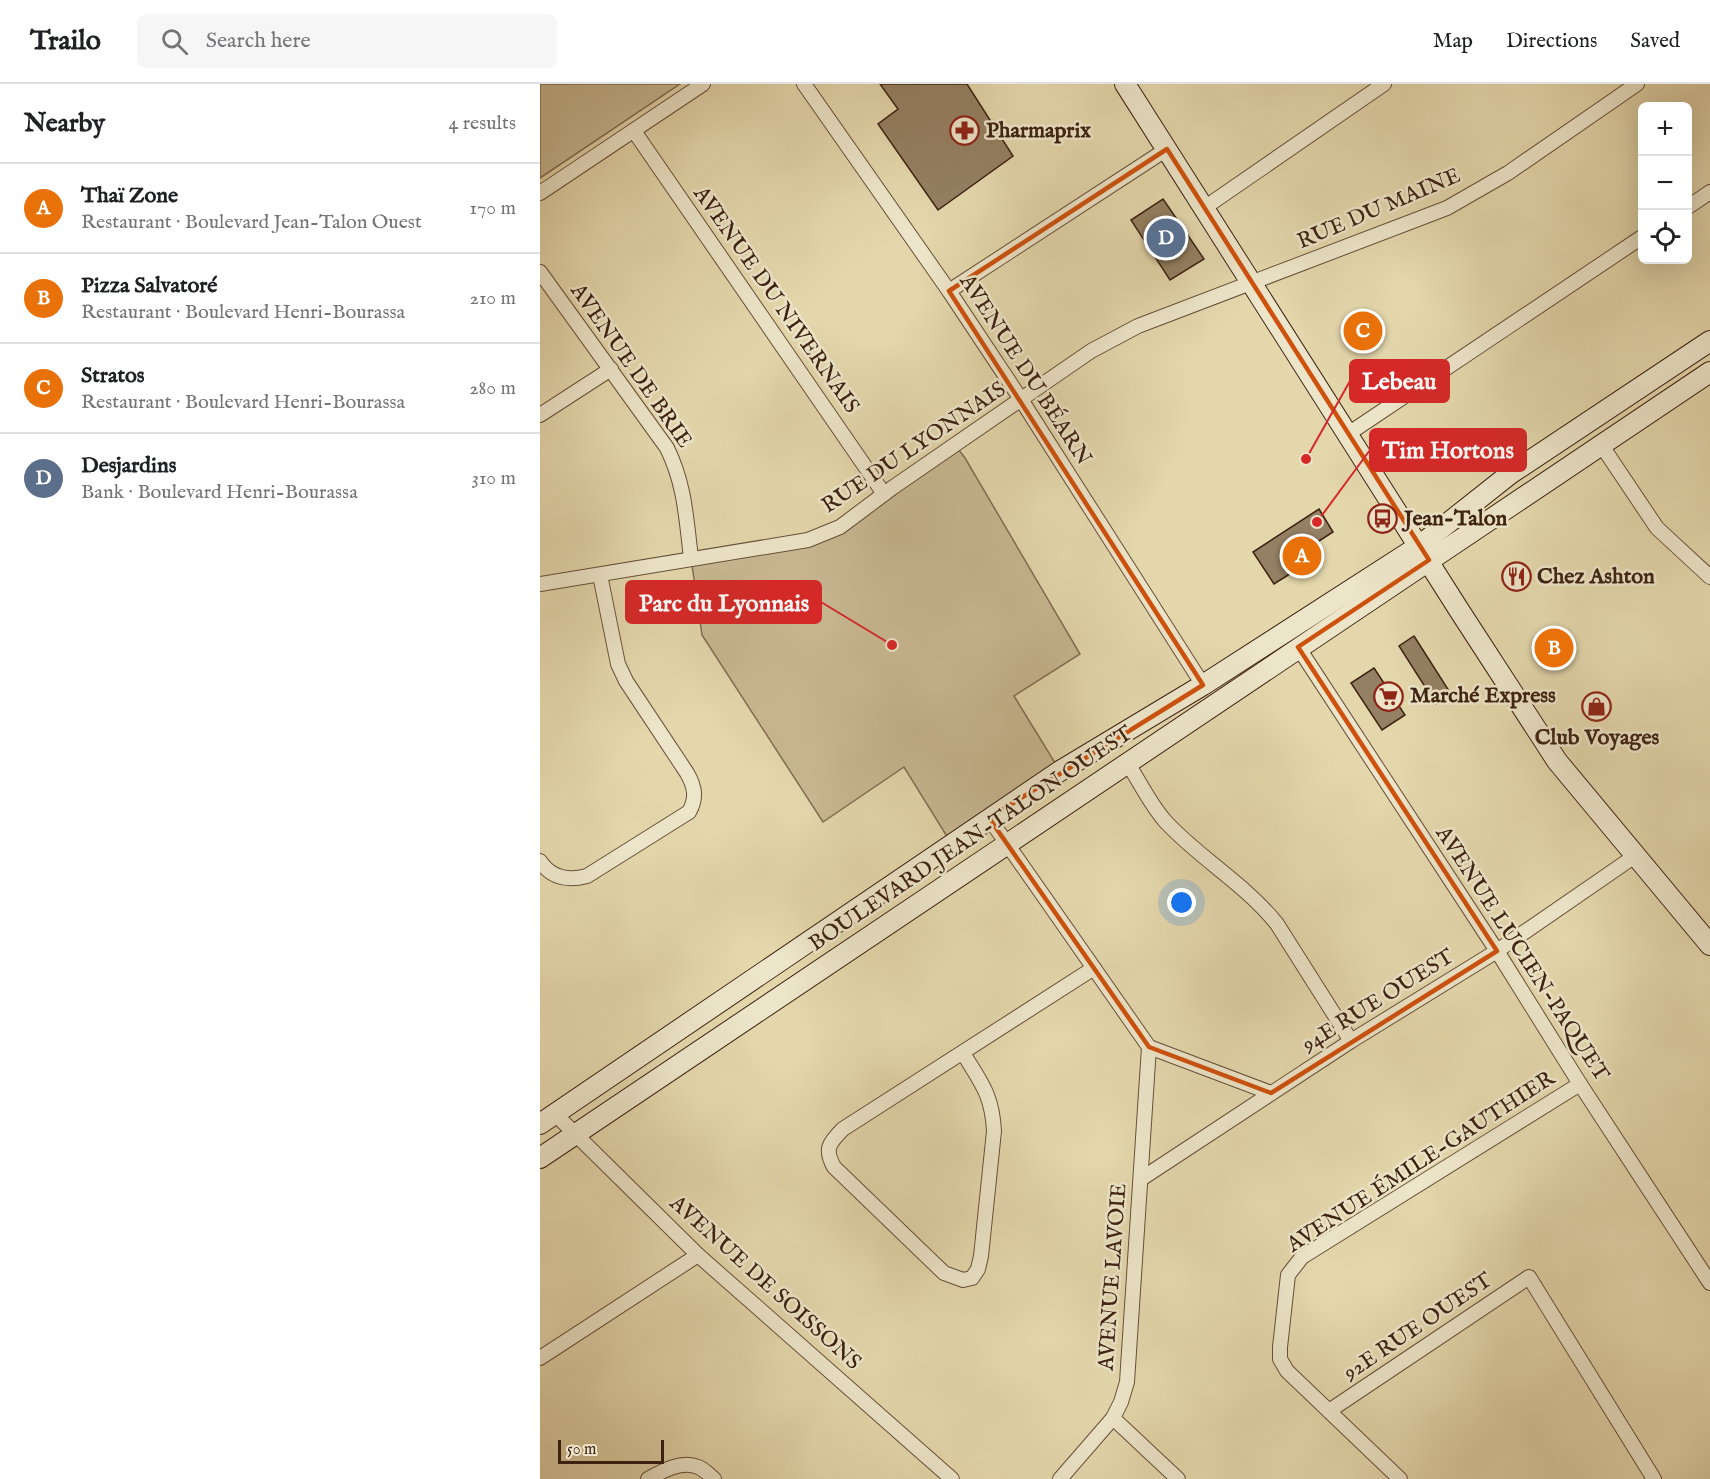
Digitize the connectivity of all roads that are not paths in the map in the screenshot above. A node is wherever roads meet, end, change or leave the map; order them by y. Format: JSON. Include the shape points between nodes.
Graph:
{"nodes":[{"id":1,"x":703,"y":84,"type":"edge"},
{"id":2,"x":804,"y":84,"type":"edge"},
{"id":3,"x":1125,"y":84,"type":"edge"},
{"id":4,"x":1384,"y":84,"type":"edge"},
{"id":5,"x":1637,"y":84,"type":"edge"},
{"id":6,"x":634,"y":131,"type":"junction"},
{"id":7,"x":1167,"y":149,"type":"junction"},
{"id":8,"x":1710,"y":192,"type":"edge"},
{"id":9,"x":540,"y":193,"type":"edge"},
{"id":10,"x":1692,"y":204,"type":"edge"},
{"id":11,"x":1204,"y":208,"type":"junction"},
{"id":12,"x":1638,"y":240,"type":"edge"},
{"id":13,"x":540,"y":272,"type":"edge"},
{"id":14,"x":1252,"y":283,"type":"junction"},
{"id":15,"x":949,"y":291,"type":"junction"},
{"id":16,"x":1710,"y":341,"type":"edge"},
{"id":17,"x":611,"y":369,"type":"junction"},
{"id":18,"x":1710,"y":372,"type":"edge"},
{"id":19,"x":1022,"y":401,"type":"junction"},
{"id":20,"x":540,"y":415,"type":"edge"},
{"id":21,"x":1348,"y":434,"type":"junction"},
{"id":22,"x":1602,"y":446,"type":"junction"},
{"id":23,"x":884,"y":494,"type":"junction"},
{"id":24,"x":1424,"y":553,"type":"junction"},
{"id":25,"x":691,"y":558,"type":"junction"},
{"id":26,"x":600,"y":574,"type":"junction"},
{"id":27,"x":1710,"y":577,"type":"edge"},
{"id":28,"x":540,"y":584,"type":"edge"},
{"id":29,"x":1298,"y":647,"type":"junction"},
{"id":30,"x":1203,"y":685,"type":"junction"},
{"id":31,"x":1127,"y":762,"type":"junction"},
{"id":32,"x":989,"y":818,"type":"junction"},
{"id":33,"x":1007,"y":843,"type":"junction"},
{"id":34,"x":1635,"y":856,"type":"junction"},
{"id":35,"x":540,"y":861,"type":"edge"},
{"id":36,"x":1710,"y":945,"type":"edge"},
{"id":37,"x":1497,"y":951,"type":"junction"},
{"id":38,"x":1094,"y":968,"type":"junction"},
{"id":39,"x":1351,"y":1041,"type":"junction"},
{"id":40,"x":1149,"y":1047,"type":"junction"},
{"id":41,"x":963,"y":1053,"type":"junction"},
{"id":42,"x":1580,"y":1084,"type":"junction"},
{"id":43,"x":1271,"y":1093,"type":"junction"},
{"id":44,"x":548,"y":1119,"type":"edge"},
{"id":45,"x":576,"y":1133,"type":"junction"},
{"id":46,"x":540,"y":1158,"type":"edge"},
{"id":47,"x":1141,"y":1179,"type":"junction"},
{"id":48,"x":698,"y":1255,"type":"junction"},
{"id":49,"x":1710,"y":1283,"type":"edge"},
{"id":50,"x":540,"y":1358,"type":"edge"},
{"id":51,"x":1329,"y":1411,"type":"junction"},
{"id":52,"x":1113,"y":1418,"type":"junction"},
{"id":53,"x":648,"y":1479,"type":"edge"},
{"id":54,"x":714,"y":1479,"type":"edge"},
{"id":55,"x":952,"y":1479,"type":"edge"},
{"id":56,"x":1060,"y":1479,"type":"edge"},
{"id":57,"x":1178,"y":1479,"type":"edge"},
{"id":58,"x":1400,"y":1479,"type":"edge"},
{"id":59,"x":1654,"y":1479,"type":"edge"}],
"edges":[{"from":1,"to":6,"type":"street"},
{"from":2,"to":15,"type":"street","name":"AVENUE DU BÉARN"},
{"from":3,"to":7,"type":"street"},
{"from":4,"to":11,"type":"street"},
{"from":5,"to":14,"type":"street","name":"RUE DU MAINE","via":[[1508,173],[1447,208]]},
{"from":6,"to":9,"type":"street"},
{"from":6,"to":23,"type":"street","name":"AVENUE DU NIVERNAIS"},
{"from":7,"to":11,"type":"street"},
{"from":7,"to":15,"type":"street"},
{"from":8,"to":10,"type":"street"},
{"from":11,"to":14,"type":"street"},
{"from":12,"to":21,"type":"street"},
{"from":13,"to":17,"type":"street","name":"AVENUE DE BRIE"},
{"from":14,"to":19,"type":"street","name":"RUE DU LYONNAIS","via":[[1138,326],[1091,351]]},
{"from":14,"to":21,"type":"street"},
{"from":15,"to":19,"type":"street","name":"AVENUE DU BÉARN"},
{"from":16,"to":24,"type":"street","via":[[1510,474]]},
{"from":17,"to":20,"type":"street"},
{"from":17,"to":25,"type":"street","name":"AVENUE DE BRIE","via":[[667,448],[678,471]]},
{"from":18,"to":22,"type":"street"},
{"from":19,"to":23,"type":"street","name":"RUE DU LYONNAIS"},
{"from":19,"to":30,"type":"street","name":"AVENUE DU BÉARN"},
{"from":21,"to":24,"type":"street"},
{"from":22,"to":24,"type":"street"},
{"from":22,"to":27,"type":"street","via":[[1657,528]]},
{"from":23,"to":25,"type":"street","name":"RUE DU LYONNAIS","via":[[840,526],[808,540]]},
{"from":24,"to":29,"type":"street","name":"BOULEVARD JEAN-TALON OUEST"},
{"from":24,"to":30,"type":"street","name":"BOULEVARD JEAN-TALON OUEST"},
{"from":24,"to":34,"type":"street","via":[[1557,761]]},
{"from":25,"to":26,"type":"street","name":"RUE DU LYONNAIS"},
{"from":26,"to":28,"type":"street","name":"RUE DU LYONNAIS"},
{"from":26,"to":35,"type":"street","via":[[618,664],[687,772],[693,783],[694,803],[689,813],[587,876],[555,876]]},
{"from":29,"to":31,"type":"street","name":"BOULEVARD JEAN-TALON OUEST"},
{"from":29,"to":37,"type":"street","name":"AVENUE LUCIEN-PAQUET"},
{"from":30,"to":32,"type":"street","name":"BOULEVARD JEAN-TALON OUEST"},
{"from":31,"to":33,"type":"street","name":"BOULEVARD JEAN-TALON OUEST"},
{"from":31,"to":39,"type":"street","via":[[1162,819],[1263,906],[1278,924]]},
{"from":32,"to":33,"type":"street"},
{"from":32,"to":44,"type":"street","name":"BOULEVARD JEAN-TALON OUEST"},
{"from":33,"to":38,"type":"street"},
{"from":33,"to":45,"type":"street","name":"BOULEVARD JEAN-TALON OUEST"},
{"from":34,"to":36,"type":"street"},
{"from":34,"to":37,"type":"street","name":"94E RUE OUEST"},
{"from":37,"to":39,"type":"street","name":"94E RUE OUEST"},
{"from":37,"to":42,"type":"street","name":"AVENUE LUCIEN-PAQUET"},
{"from":38,"to":40,"type":"street"},
{"from":38,"to":41,"type":"street"},
{"from":39,"to":43,"type":"street","name":"94E RUE OUEST"},
{"from":40,"to":43,"type":"street"},
{"from":40,"to":47,"type":"street","name":"AVENUE LAVOIE"},
{"from":41,"to":41,"type":"street","via":[[843,1129],[828,1148],[834,1167],[944,1273],[963,1280],[972,1278],[981,1257],[994,1131],[989,1095]]},
{"from":42,"to":49,"type":"street","name":"AVENUE LUCIEN-PAQUET"},
{"from":42,"to":51,"type":"street","name":"AVENUE ÉMILE-GAUTHIER","via":[[1302,1257],[1294,1266],[1288,1275],[1280,1359],[1287,1371]]},
{"from":43,"to":47,"type":"street","name":"94E RUE OUEST"},
{"from":44,"to":45,"type":"street","name":"AVENUE DE SOISSONS"},
{"from":45,"to":46,"type":"street","name":"BOULEVARD JEAN-TALON OUEST"},
{"from":45,"to":48,"type":"street","name":"AVENUE DE SOISSONS"},
{"from":47,"to":52,"type":"street","name":"AVENUE LAVOIE","via":[[1127,1382]]},
{"from":48,"to":50,"type":"street"},
{"from":48,"to":55,"type":"street","name":"AVENUE DE SOISSONS"},
{"from":51,"to":58,"type":"street","name":"AVENUE ÉMILE-GAUTHIER"},
{"from":51,"to":59,"type":"street","name":"92E RUE OUEST","via":[[1529,1277]]},
{"from":52,"to":56,"type":"street"},
{"from":52,"to":57,"type":"street"},
{"from":53,"to":54,"type":"street","via":[[681,1466],[698,1467]]}]}
